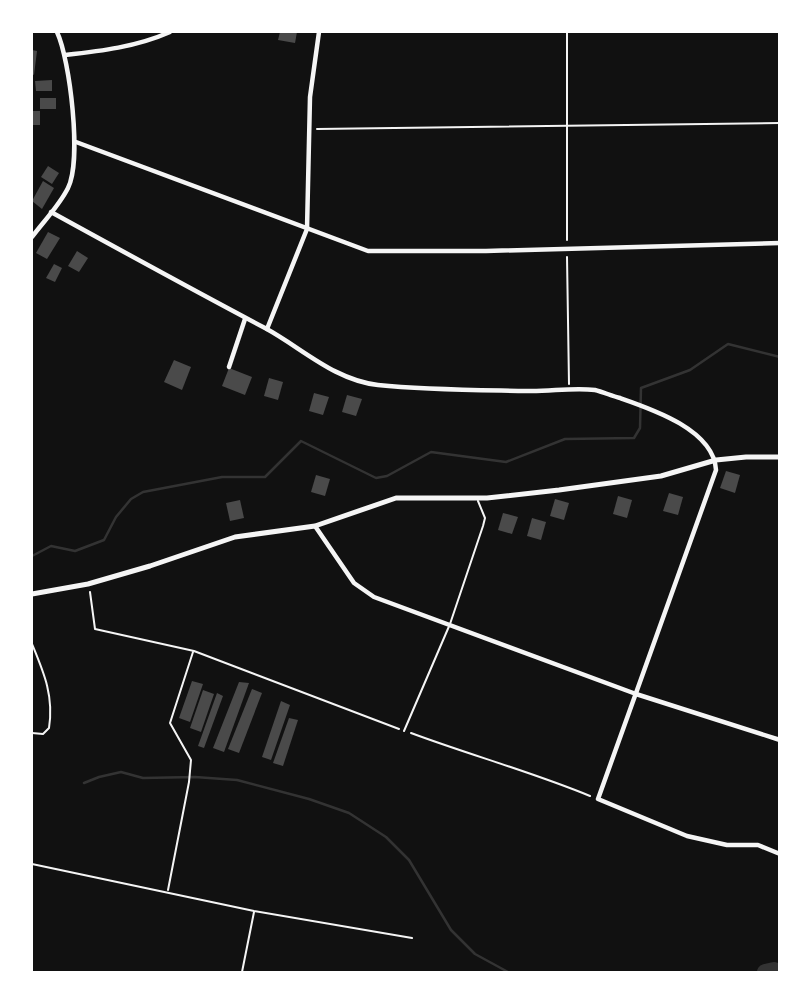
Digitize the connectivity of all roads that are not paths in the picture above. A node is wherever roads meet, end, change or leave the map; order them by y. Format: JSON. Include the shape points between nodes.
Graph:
{"nodes":[{"id":1,"x":58,"y":32,"type":"edge"},
{"id":2,"x":170,"y":32,"type":"edge"},
{"id":3,"x":319,"y":32,"type":"edge"},
{"id":4,"x":65,"y":55,"type":"junction"},
{"id":5,"x":76,"y":142,"type":"junction"},
{"id":6,"x":51,"y":212,"type":"junction"},
{"id":7,"x":307,"y":229,"type":"junction"},
{"id":8,"x":32,"y":237,"type":"edge"},
{"id":9,"x":779,"y":243,"type":"edge"},
{"id":10,"x":245,"y":319,"type":"junction"},
{"id":11,"x":267,"y":329,"type":"junction"},
{"id":12,"x":229,"y":367,"type":"dead end"},
{"id":13,"x":779,"y":457,"type":"edge"},
{"id":14,"x":716,"y":460,"type":"junction"},
{"id":15,"x":476,"y":497,"type":"junction"},
{"id":16,"x":315,"y":526,"type":"junction"},
{"id":17,"x":32,"y":594,"type":"edge"},
{"id":18,"x":450,"y":624,"type":"junction"},
{"id":19,"x":636,"y":694,"type":"junction"},
{"id":20,"x":404,"y":730,"type":"road end"},
{"id":21,"x":779,"y":740,"type":"edge"},
{"id":22,"x":779,"y":854,"type":"edge"}],
"edges":[{"from":1,"to":4,"type":"street"},
{"from":2,"to":4,"type":"street","via":[[134,45]]},
{"from":3,"to":7,"type":"street","via":[[310,97]]},
{"from":4,"to":5,"type":"street"},
{"from":5,"to":6,"type":"street","via":[[68,187]]},
{"from":5,"to":7,"type":"street"},
{"from":6,"to":8,"type":"street"},
{"from":6,"to":10,"type":"street"},
{"from":7,"to":9,"type":"street","via":[[369,251]]},
{"from":7,"to":11,"type":"street"},
{"from":10,"to":11,"type":"street"},
{"from":10,"to":12,"type":"street"},
{"from":11,"to":14,"type":"street","via":[[310,358],[373,385],[598,391],[678,422],[699,437]]},
{"from":13,"to":14,"type":"street"},
{"from":14,"to":15,"type":"street","via":[[617,483]]},
{"from":14,"to":19,"type":"street"},
{"from":15,"to":16,"type":"street","via":[[396,498]]},
{"from":15,"to":18,"type":"lane","via":[[485,518]]},
{"from":16,"to":17,"type":"street","via":[[235,537],[88,584]]},
{"from":16,"to":18,"type":"street","via":[[354,583],[374,597]]},
{"from":18,"to":19,"type":"street"},
{"from":18,"to":20,"type":"lane"},
{"from":19,"to":21,"type":"street"},
{"from":19,"to":22,"type":"street","via":[[598,799],[687,836],[727,845],[758,845]]}]}
